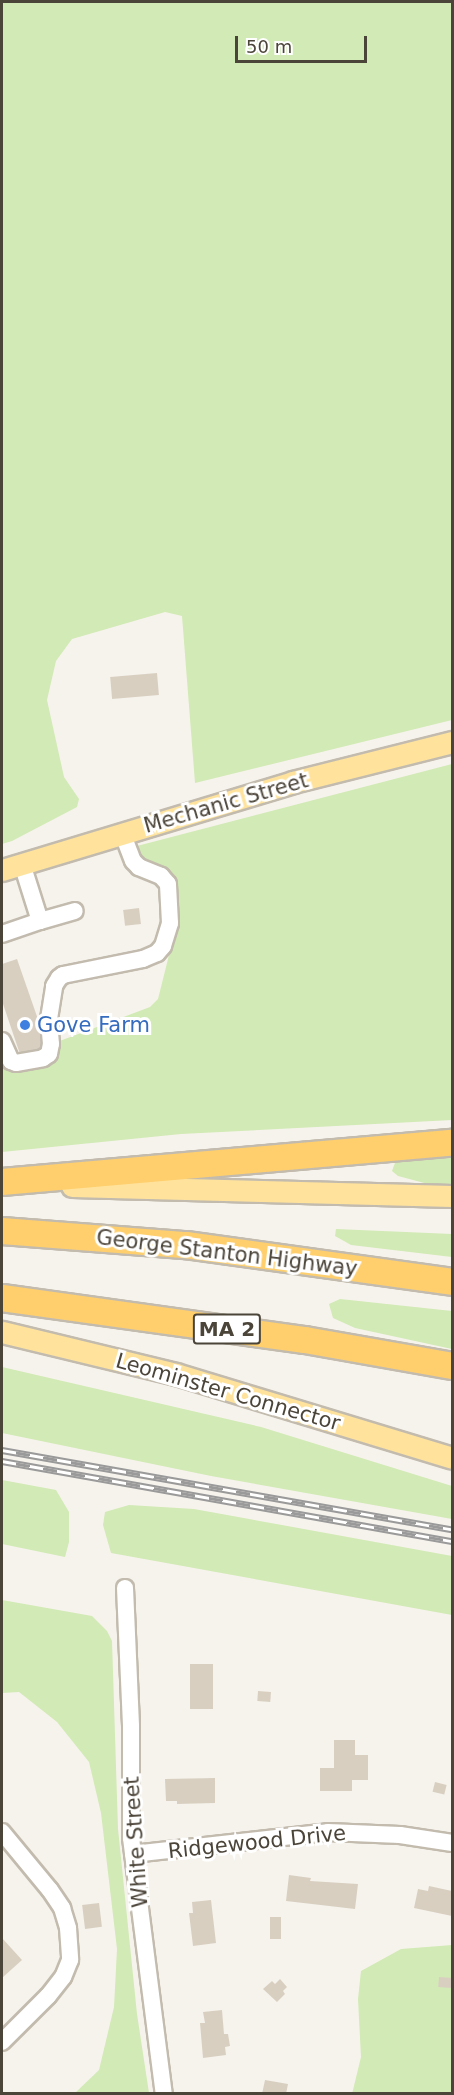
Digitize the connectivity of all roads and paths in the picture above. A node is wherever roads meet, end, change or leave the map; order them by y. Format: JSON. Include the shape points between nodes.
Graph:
{"nodes":[{"id":1,"x":453,"y":742,"type":"edge"},
{"id":2,"x":122,"y":833,"type":"junction"},
{"id":3,"x":22,"y":864,"type":"junction"},
{"id":4,"x":2,"y":870,"type":"edge"},
{"id":5,"x":75,"y":911,"type":"dead end"},
{"id":6,"x":40,"y":921,"type":"junction"},
{"id":7,"x":2,"y":934,"type":"edge"},
{"id":8,"x":2,"y":1041,"type":"edge"},
{"id":9,"x":453,"y":1143,"type":"edge"},
{"id":10,"x":2,"y":1183,"type":"edge"},
{"id":11,"x":453,"y":1196,"type":"edge"},
{"id":12,"x":2,"y":1231,"type":"edge"},
{"id":13,"x":453,"y":1282,"type":"edge"},
{"id":14,"x":2,"y":1299,"type":"edge"},
{"id":15,"x":2,"y":1332,"type":"edge"},
{"id":16,"x":453,"y":1366,"type":"edge"},
{"id":17,"x":453,"y":1458,"type":"edge"},
{"id":18,"x":125,"y":1588,"type":"dead end"},
{"id":19,"x":2,"y":1832,"type":"edge"},
{"id":20,"x":453,"y":1843,"type":"edge"},
{"id":21,"x":133,"y":1854,"type":"junction"},
{"id":22,"x":2,"y":2042,"type":"edge"},
{"id":23,"x":164,"y":2094,"type":"edge"}],
"edges":[{"from":1,"to":2,"type":"main road","name":"Mechanic Street","via":[[293,782]]},
{"from":2,"to":3,"type":"main road","name":"Mechanic Street"},
{"from":2,"to":8,"type":"street","via":[[137,865],[161,876],[168,884],[170,923],[163,946],[143,959],[59,978],[50,1004],[49,1054],[43,1058],[16,1063]]},
{"from":3,"to":4,"type":"main road","name":"Mechanic Street"},
{"from":3,"to":6,"type":"street"},
{"from":5,"to":6,"type":"street"},
{"from":6,"to":7,"type":"street"},
{"from":9,"to":10,"type":"highway"},
{"from":10,"to":11,"type":"main road"},
{"from":12,"to":13,"type":"highway","name":"George Stanton Highway","via":[[186,1245]]},
{"from":14,"to":16,"type":"highway","number":"MA 2","via":[[305,1340]]},
{"from":15,"to":17,"type":"main road","name":"Leominster Connector","via":[[176,1374]]},
{"from":18,"to":21,"type":"street","name":"White Street"},
{"from":19,"to":22,"type":"street","via":[[62,1908],[70,1960],[48,1996]]},
{"from":20,"to":21,"type":"street","name":"Ridgewood Drive","via":[[400,1835],[328,1832]]},
{"from":21,"to":23,"type":"street","name":"White Street"}]}
